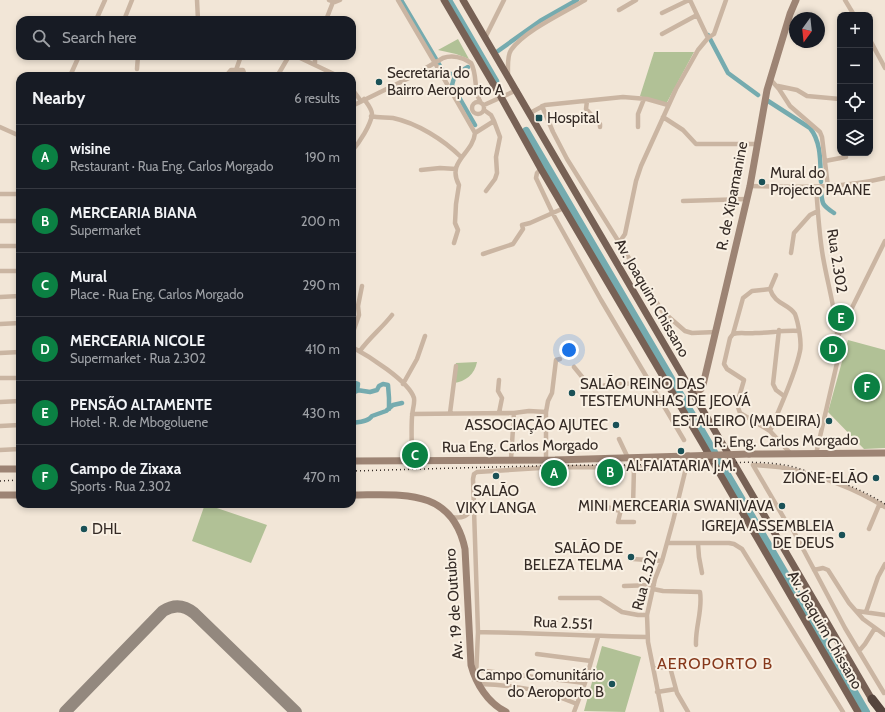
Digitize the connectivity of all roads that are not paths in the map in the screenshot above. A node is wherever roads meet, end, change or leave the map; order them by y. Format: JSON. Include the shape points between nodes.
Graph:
{"nodes":[{"id":1,"x":105,"y":0,"type":"edge"},
{"id":2,"x":132,"y":0,"type":"edge"},
{"id":3,"x":197,"y":0,"type":"edge"},
{"id":4,"x":340,"y":0,"type":"edge"},
{"id":5,"x":398,"y":0,"type":"edge"},
{"id":6,"x":444,"y":0,"type":"edge"},
{"id":7,"x":463,"y":0,"type":"edge"},
{"id":8,"x":504,"y":0,"type":"edge"},
{"id":9,"x":585,"y":0,"type":"edge"},
{"id":10,"x":636,"y":0,"type":"edge"},
{"id":11,"x":689,"y":0,"type":"edge"},
{"id":12,"x":726,"y":0,"type":"edge"},
{"id":13,"x":796,"y":0,"type":"edge"},
{"id":14,"x":845,"y":0,"type":"edge"},
{"id":15,"x":331,"y":1,"type":"edge"},
{"id":16,"x":619,"y":10,"type":"dead end"},
{"id":17,"x":852,"y":12,"type":"edge"},
{"id":18,"x":662,"y":13,"type":"dead end"},
{"id":19,"x":697,"y":15,"type":"junction"},
{"id":20,"x":98,"y":16,"type":"edge"},
{"id":21,"x":126,"y":16,"type":"edge"},
{"id":22,"x":198,"y":16,"type":"edge"},
{"id":23,"x":327,"y":16,"type":"edge"},
{"id":24,"x":662,"y":34,"type":"dead end"},
{"id":25,"x":485,"y":38,"type":"junction"},
{"id":26,"x":708,"y":38,"type":"junction"},
{"id":27,"x":873,"y":46,"type":"edge"},
{"id":28,"x":78,"y":60,"type":"edge"},
{"id":29,"x":138,"y":60,"type":"edge"},
{"id":30,"x":240,"y":60,"type":"edge"},
{"id":31,"x":287,"y":60,"type":"edge"},
{"id":32,"x":304,"y":60,"type":"edge"},
{"id":33,"x":315,"y":60,"type":"edge"},
{"id":34,"x":435,"y":62,"type":"junction"},
{"id":35,"x":315,"y":65,"type":"junction"},
{"id":36,"x":885,"y":68,"type":"edge"},
{"id":37,"x":137,"y":69,"type":"dead end"},
{"id":38,"x":236,"y":70,"type":"junction"},
{"id":39,"x":72,"y":72,"type":"edge"},
{"id":40,"x":229,"y":72,"type":"edge"},
{"id":41,"x":244,"y":72,"type":"edge"},
{"id":42,"x":280,"y":72,"type":"edge"},
{"id":43,"x":330,"y":72,"type":"edge"},
{"id":44,"x":508,"y":75,"type":"junction"},
{"id":45,"x":770,"y":80,"type":"junction"},
{"id":46,"x":777,"y":86,"type":"junction"},
{"id":47,"x":517,"y":90,"type":"junction"},
{"id":48,"x":356,"y":93,"type":"edge"},
{"id":49,"x":501,"y":97,"type":"junction"},
{"id":50,"x":644,"y":98,"type":"junction"},
{"id":51,"x":837,"y":99,"type":"edge"},
{"id":52,"x":362,"y":100,"type":"junction"},
{"id":53,"x":587,"y":100,"type":"junction"},
{"id":54,"x":356,"y":104,"type":"edge"},
{"id":55,"x":668,"y":105,"type":"junction"},
{"id":56,"x":483,"y":106,"type":"junction"},
{"id":57,"x":542,"y":106,"type":"junction"},
{"id":58,"x":530,"y":113,"type":"junction"},
{"id":59,"x":371,"y":116,"type":"junction"},
{"id":60,"x":663,"y":117,"type":"junction"},
{"id":61,"x":494,"y":121,"type":"junction"},
{"id":62,"x":0,"y":127,"type":"edge"},
{"id":63,"x":600,"y":127,"type":"dead end"},
{"id":64,"x":638,"y":127,"type":"dead end"},
{"id":65,"x":474,"y":133,"type":"junction"},
{"id":66,"x":16,"y":134,"type":"edge"},
{"id":67,"x":756,"y":144,"type":"junction"},
{"id":68,"x":356,"y":145,"type":"edge"},
{"id":69,"x":461,"y":157,"type":"junction"},
{"id":70,"x":846,"y":157,"type":"dead end"},
{"id":71,"x":825,"y":161,"type":"junction"},
{"id":72,"x":456,"y":169,"type":"junction"},
{"id":73,"x":540,"y":169,"type":"junction"},
{"id":74,"x":421,"y":170,"type":"dead end"},
{"id":75,"x":885,"y":178,"type":"edge"},
{"id":76,"x":750,"y":186,"type":"junction"},
{"id":77,"x":816,"y":187,"type":"junction"},
{"id":78,"x":828,"y":187,"type":"junction"},
{"id":79,"x":486,"y":191,"type":"dead end"},
{"id":80,"x":0,"y":194,"type":"edge"},
{"id":81,"x":16,"y":194,"type":"edge"},
{"id":82,"x":746,"y":199,"type":"junction"},
{"id":83,"x":683,"y":201,"type":"dead end"},
{"id":84,"x":564,"y":208,"type":"junction"},
{"id":85,"x":818,"y":211,"type":"junction"},
{"id":86,"x":552,"y":214,"type":"junction"},
{"id":87,"x":0,"y":221,"type":"edge"},
{"id":88,"x":16,"y":221,"type":"edge"},
{"id":89,"x":885,"y":241,"type":"edge"},
{"id":90,"x":454,"y":243,"type":"dead end"},
{"id":91,"x":619,"y":244,"type":"junction"},
{"id":92,"x":0,"y":246,"type":"edge"},
{"id":93,"x":16,"y":246,"type":"edge"},
{"id":94,"x":791,"y":253,"type":"dead end"},
{"id":95,"x":483,"y":254,"type":"dead end"},
{"id":96,"x":0,"y":271,"type":"edge"},
{"id":97,"x":16,"y":271,"type":"edge"},
{"id":98,"x":776,"y":275,"type":"dead end"},
{"id":99,"x":362,"y":286,"type":"dead end"},
{"id":100,"x":770,"y":289,"type":"junction"},
{"id":101,"x":16,"y":296,"type":"edge"},
{"id":102,"x":0,"y":297,"type":"edge"},
{"id":103,"x":392,"y":315,"type":"dead end"},
{"id":104,"x":16,"y":323,"type":"edge"},
{"id":105,"x":0,"y":324,"type":"edge"},
{"id":106,"x":356,"y":324,"type":"edge"},
{"id":107,"x":779,"y":330,"type":"junction"},
{"id":108,"x":798,"y":331,"type":"junction"},
{"id":109,"x":716,"y":332,"type":"junction"},
{"id":110,"x":733,"y":334,"type":"junction"},
{"id":111,"x":425,"y":336,"type":"dead end"},
{"id":112,"x":838,"y":336,"type":"junction"},
{"id":113,"x":356,"y":349,"type":"edge"},
{"id":114,"x":360,"y":351,"type":"junction"},
{"id":115,"x":16,"y":352,"type":"edge"},
{"id":116,"x":0,"y":353,"type":"edge"},
{"id":117,"x":560,"y":358,"type":"dead end"},
{"id":118,"x":456,"y":366,"type":"dead end"},
{"id":119,"x":574,"y":367,"type":"dead end"},
{"id":120,"x":0,"y":378,"type":"edge"},
{"id":121,"x":16,"y":378,"type":"edge"},
{"id":122,"x":500,"y":380,"type":"dead end"},
{"id":123,"x":650,"y":382,"type":"junction"},
{"id":124,"x":403,"y":384,"type":"junction"},
{"id":125,"x":693,"y":393,"type":"junction"},
{"id":126,"x":784,"y":396,"type":"junction"},
{"id":127,"x":0,"y":402,"type":"edge"},
{"id":128,"x":16,"y":402,"type":"edge"},
{"id":129,"x":546,"y":412,"type":"junction"},
{"id":130,"x":450,"y":413,"type":"junction"},
{"id":131,"x":499,"y":413,"type":"junction"},
{"id":132,"x":514,"y":413,"type":"junction"},
{"id":133,"x":412,"y":414,"type":"junction"},
{"id":134,"x":16,"y":425,"type":"edge"},
{"id":135,"x":0,"y":426,"type":"edge"},
{"id":136,"x":770,"y":431,"type":"junction"},
{"id":137,"x":619,"y":439,"type":"dead end"},
{"id":138,"x":684,"y":440,"type":"dead end"},
{"id":139,"x":16,"y":449,"type":"edge"},
{"id":140,"x":0,"y":450,"type":"edge"},
{"id":141,"x":885,"y":453,"type":"edge"},
{"id":142,"x":791,"y":454,"type":"junction"},
{"id":143,"x":816,"y":454,"type":"junction"},
{"id":144,"x":688,"y":456,"type":"junction"},
{"id":145,"x":630,"y":458,"type":"junction"},
{"id":146,"x":511,"y":459,"type":"junction"},
{"id":147,"x":546,"y":459,"type":"junction"},
{"id":148,"x":412,"y":460,"type":"junction"},
{"id":149,"x":356,"y":461,"type":"edge"},
{"id":150,"x":634,"y":468,"type":"junction"},
{"id":151,"x":686,"y":468,"type":"junction"},
{"id":152,"x":0,"y":469,"type":"edge"},
{"id":153,"x":16,"y":469,"type":"edge"},
{"id":154,"x":356,"y":494,"type":"edge"},
{"id":155,"x":0,"y":495,"type":"edge"},
{"id":156,"x":16,"y":495,"type":"edge"},
{"id":157,"x":880,"y":503,"type":"junction"},
{"id":158,"x":595,"y":504,"type":"dead end"},
{"id":159,"x":474,"y":507,"type":"junction"},
{"id":160,"x":885,"y":507,"type":"edge"},
{"id":161,"x":620,"y":511,"type":"junction"},
{"id":162,"x":452,"y":517,"type":"junction"},
{"id":163,"x":634,"y":522,"type":"dead end"},
{"id":164,"x":869,"y":529,"type":"dead end"},
{"id":165,"x":667,"y":543,"type":"junction"},
{"id":166,"x":698,"y":544,"type":"junction"},
{"id":167,"x":633,"y":559,"type":"dead end"},
{"id":168,"x":662,"y":561,"type":"junction"},
{"id":169,"x":885,"y":564,"type":"edge"},
{"id":170,"x":814,"y":570,"type":"junction"},
{"id":171,"x":702,"y":574,"type":"dead end"},
{"id":172,"x":624,"y":586,"type":"dead end"},
{"id":173,"x":653,"y":587,"type":"junction"},
{"id":174,"x":560,"y":598,"type":"dead end"},
{"id":175,"x":857,"y":611,"type":"junction"},
{"id":176,"x":866,"y":612,"type":"junction"},
{"id":177,"x":647,"y":615,"type":"junction"},
{"id":178,"x":885,"y":615,"type":"edge"},
{"id":179,"x":875,"y":628,"type":"junction"},
{"id":180,"x":478,"y":632,"type":"junction"},
{"id":181,"x":598,"y":636,"type":"junction"},
{"id":182,"x":885,"y":636,"type":"edge"},
{"id":183,"x":648,"y":637,"type":"junction"},
{"id":184,"x":696,"y":645,"type":"dead end"},
{"id":185,"x":859,"y":651,"type":"junction"},
{"id":186,"x":537,"y":654,"type":"dead end"},
{"id":187,"x":591,"y":661,"type":"junction"},
{"id":188,"x":654,"y":669,"type":"junction"},
{"id":189,"x":477,"y":670,"type":"junction"},
{"id":190,"x":478,"y":682,"type":"junction"},
{"id":191,"x":585,"y":683,"type":"junction"},
{"id":192,"x":676,"y":689,"type":"junction"},
{"id":193,"x":657,"y":692,"type":"junction"},
{"id":194,"x":884,"y":693,"type":"dead end"},
{"id":195,"x":872,"y":699,"type":"joint"},
{"id":196,"x":577,"y":704,"type":"junction"},
{"id":197,"x":506,"y":712,"type":"edge"},
{"id":198,"x":574,"y":712,"type":"edge"},
{"id":199,"x":662,"y":712,"type":"edge"},
{"id":200,"x":688,"y":712,"type":"edge"},
{"id":201,"x":843,"y":712,"type":"edge"},
{"id":202,"x":858,"y":712,"type":"edge"},
{"id":203,"x":881,"y":712,"type":"edge"}],
"edges":[{"from":1,"to":20,"type":"street"},
{"from":2,"to":21,"type":"street"},
{"from":3,"to":22,"type":"street"},
{"from":4,"to":15,"type":"street"},
{"from":5,"to":34,"type":"street"},
{"from":6,"to":49,"type":"main road","name":"Av. Joaquim Chissano"},
{"from":7,"to":25,"type":"main road","name":"Av. Joaquim Chissano"},
{"from":8,"to":25,"type":"street"},
{"from":9,"to":44,"type":"street","via":[[518,42],[509,54]]},
{"from":10,"to":16,"type":"street"},
{"from":11,"to":18,"type":"street"},
{"from":11,"to":19,"type":"street"},
{"from":12,"to":26,"type":"street","via":[[713,36]]},
{"from":13,"to":45,"type":"street","name":"R. de Xipamanine"},
{"from":14,"to":17,"type":"street"},
{"from":15,"to":23,"type":"street"},
{"from":19,"to":24,"type":"street"},
{"from":19,"to":26,"type":"street"},
{"from":25,"to":44,"type":"main road","name":"Av. Joaquim Chissano"},
{"from":26,"to":55,"type":"street","via":[[698,50]]},
{"from":27,"to":36,"type":"street"},
{"from":28,"to":39,"type":"street"},
{"from":29,"to":37,"type":"street"},
{"from":30,"to":38,"type":"street"},
{"from":31,"to":42,"type":"street"},
{"from":32,"to":35,"type":"street"},
{"from":33,"to":35,"type":"street"},
{"from":34,"to":52,"type":"street","via":[[410,78]]},
{"from":34,"to":56,"type":"street","via":[[449,56],[471,63],[475,72],[478,97]]},
{"from":34,"to":65,"type":"street"},
{"from":35,"to":43,"type":"street"},
{"from":38,"to":40,"type":"street"},
{"from":38,"to":41,"type":"street"},
{"from":44,"to":47,"type":"main road","name":"Av. Joaquim Chissano"},
{"from":45,"to":46,"type":"street"},
{"from":45,"to":67,"type":"street","name":"R. de Xipamanine"},
{"from":46,"to":51,"type":"street","via":[[797,90],[807,96]]},
{"from":46,"to":71,"type":"street","via":[[790,106],[820,132]]},
{"from":47,"to":49,"type":"street"},
{"from":47,"to":58,"type":"main road","name":"Av. Joaquim Chissano"},
{"from":48,"to":52,"type":"street"},
{"from":49,"to":56,"type":"street"},
{"from":49,"to":73,"type":"main road","name":"Av. Joaquim Chissano"},
{"from":50,"to":53,"type":"street","via":[[623,96]]},
{"from":50,"to":55,"type":"street"},
{"from":50,"to":64,"type":"street","via":[[638,114]]},
{"from":52,"to":54,"type":"street"},
{"from":52,"to":59,"type":"street","via":[[372,112]]},
{"from":53,"to":57,"type":"street"},
{"from":53,"to":63,"type":"street","via":[[586,109]]},
{"from":55,"to":60,"type":"street"},
{"from":56,"to":61,"type":"street"},
{"from":57,"to":58,"type":"street"},
{"from":57,"to":91,"type":"street","via":[[567,159]]},
{"from":58,"to":125,"type":"main road","name":"Av. Joaquim Chissano"},
{"from":59,"to":68,"type":"street"},
{"from":59,"to":69,"type":"street","via":[[402,121],[426,131]]},
{"from":60,"to":67,"type":"street","via":[[683,130],[696,144]]},
{"from":60,"to":91,"type":"street","via":[[638,174],[625,234]]},
{"from":61,"to":65,"type":"street"},
{"from":61,"to":79,"type":"street","via":[[500,137],[497,173]]},
{"from":62,"to":66,"type":"street"},
{"from":65,"to":69,"type":"street","via":[[473,142]]},
{"from":67,"to":76,"type":"street","name":"R. de Xipamanine"},
{"from":69,"to":72,"type":"street"},
{"from":70,"to":71,"type":"street"},
{"from":71,"to":78,"type":"street"},
{"from":72,"to":74,"type":"street"},
{"from":72,"to":90,"type":"street","via":[[456,180],[459,185],[455,223],[458,230]]},
{"from":73,"to":84,"type":"main road","name":"Av. Joaquim Chissano"},
{"from":73,"to":86,"type":"street","via":[[536,178]]},
{"from":75,"to":78,"type":"street"},
{"from":76,"to":77,"type":"street"},
{"from":76,"to":82,"type":"street","name":"R. de Xipamanine"},
{"from":77,"to":78,"type":"street"},
{"from":77,"to":85,"type":"street","name":"Rua 2.302"},
{"from":80,"to":81,"type":"street"},
{"from":82,"to":83,"type":"street"},
{"from":82,"to":109,"type":"street","name":"R. de Xipamanine"},
{"from":84,"to":86,"type":"street"},
{"from":84,"to":202,"type":"main road","name":"Av. Joaquim Chissano"},
{"from":85,"to":94,"type":"street","via":[[810,215],[794,233]]},
{"from":85,"to":112,"type":"street","name":"Rua 2.302","via":[[823,257]]},
{"from":86,"to":95,"type":"street","via":[[522,225],[523,229],[513,244]]},
{"from":86,"to":123,"type":"street"},
{"from":87,"to":88,"type":"street"},
{"from":89,"to":112,"type":"street"},
{"from":91,"to":109,"type":"street","via":[[668,317],[685,331]]},
{"from":92,"to":93,"type":"street"},
{"from":96,"to":97,"type":"street"},
{"from":98,"to":100,"type":"street"},
{"from":99,"to":106,"type":"street"},
{"from":100,"to":108,"type":"street","via":[[776,300],[795,315]]},
{"from":100,"to":110,"type":"street","via":[[752,291],[743,298]]},
{"from":101,"to":102,"type":"street"},
{"from":103,"to":114,"type":"street"},
{"from":104,"to":105,"type":"street"},
{"from":107,"to":108,"type":"street"},
{"from":107,"to":110,"type":"street"},
{"from":107,"to":126,"type":"street","via":[[773,384]]},
{"from":108,"to":126,"type":"street","via":[[801,350]]},
{"from":109,"to":125,"type":"street","name":"R. de Xipamanine","via":[[703,385]]},
{"from":110,"to":136,"type":"street","via":[[724,364],[727,369],[744,380],[737,404],[740,412]]},
{"from":111,"to":124,"type":"street","via":[[417,359]]},
{"from":112,"to":143,"type":"street","name":"Rua 2.302","via":[[837,363]]},
{"from":113,"to":114,"type":"street"},
{"from":114,"to":124,"type":"street"},
{"from":115,"to":116,"type":"street"},
{"from":117,"to":129,"type":"street","via":[[556,360],[554,382]]},
{"from":118,"to":130,"type":"street"},
{"from":119,"to":123,"type":"street","via":[[595,387]]},
{"from":120,"to":121,"type":"street"},
{"from":122,"to":131,"type":"street","via":[[498,391],[502,398]]},
{"from":123,"to":138,"type":"street"},
{"from":124,"to":133,"type":"street","via":[[414,398]]},
{"from":125,"to":195,"type":"main road","name":"Av. Joaquim Chissano"},
{"from":126,"to":136,"type":"street"},
{"from":127,"to":128,"type":"street"},
{"from":129,"to":132,"type":"street","via":[[529,410]]},
{"from":129,"to":147,"type":"street"},
{"from":130,"to":131,"type":"street"},
{"from":130,"to":133,"type":"street"},
{"from":131,"to":132,"type":"street"},
{"from":132,"to":146,"type":"street"},
{"from":133,"to":148,"type":"street"},
{"from":134,"to":135,"type":"street"},
{"from":136,"to":142,"type":"street"},
{"from":137,"to":145,"type":"street"},
{"from":139,"to":140,"type":"street"},
{"from":141,"to":143,"type":"street","name":"R. Eng. Carlos Morgado"},
{"from":142,"to":143,"type":"street","name":"R. Eng. Carlos Morgado"},
{"from":142,"to":144,"type":"street","name":"R. Eng. Carlos Morgado","bridge":true},
{"from":144,"to":145,"type":"street","name":"Rua Eng. Carlos Morgado"},
{"from":144,"to":151,"type":"street","name":"Rua 2.522"},
{"from":145,"to":147,"type":"street","name":"Rua Eng. Carlos Morgado"},
{"from":145,"to":150,"type":"street"},
{"from":146,"to":147,"type":"street","name":"Rua Eng. Carlos Morgado"},
{"from":146,"to":148,"type":"street","name":"Rua Eng. Carlos Morgado"},
{"from":148,"to":149,"type":"street","name":"Rua Eng. Carlos Morgado"},
{"from":150,"to":151,"type":"street"},
{"from":150,"to":159,"type":"street","via":[[556,467],[477,472],[473,479]]},
{"from":150,"to":161,"type":"street","via":[[633,506],[621,508]]},
{"from":151,"to":165,"type":"street","name":"Rua 2.522"},
{"from":152,"to":153,"type":"street"},
{"from":154,"to":162,"type":"street","name":"Av. 19 de Outubro","via":[[409,495],[434,503]]},
{"from":155,"to":156,"type":"street"},
{"from":157,"to":160,"type":"street"},
{"from":157,"to":164,"type":"street"},
{"from":157,"to":170,"type":"street","via":[[862,493],[812,475],[753,465]]},
{"from":158,"to":161,"type":"street","via":[[602,502],[607,507]]},
{"from":159,"to":162,"type":"street","via":[[464,517]]},
{"from":159,"to":180,"type":"street"},
{"from":161,"to":163,"type":"street","via":[[618,522]]},
{"from":162,"to":190,"type":"street","name":"Av. 19 de Outubro","via":[[460,531],[465,549],[470,658]]},
{"from":165,"to":166,"type":"street"},
{"from":165,"to":168,"type":"street","name":"Rua 2.522"},
{"from":166,"to":171,"type":"street"},
{"from":166,"to":201,"type":"street","via":[[729,543],[742,549]]},
{"from":167,"to":168,"type":"street"},
{"from":168,"to":173,"type":"street","name":"Rua 2.522"},
{"from":169,"to":176,"type":"street"},
{"from":170,"to":175,"type":"street","via":[[828,570],[849,604]]},
{"from":170,"to":185,"type":"street"},
{"from":172,"to":173,"type":"street"},
{"from":173,"to":177,"type":"street","name":"Rua 2.522"},
{"from":173,"to":184,"type":"street","via":[[661,591],[700,592]]},
{"from":174,"to":177,"type":"street","via":[[600,598],[622,612]]},
{"from":175,"to":176,"type":"street"},
{"from":175,"to":179,"type":"street"},
{"from":176,"to":178,"type":"street"},
{"from":177,"to":183,"type":"street","name":"Rua 2.522"},
{"from":179,"to":182,"type":"street"},
{"from":179,"to":185,"type":"street"},
{"from":180,"to":181,"type":"street","name":"Rua 2.551"},
{"from":180,"to":189,"type":"street"},
{"from":181,"to":183,"type":"street","name":"Rua 2.551"},
{"from":181,"to":187,"type":"street"},
{"from":183,"to":188,"type":"street","name":"Rua 2.522"},
{"from":185,"to":194,"type":"street"},
{"from":186,"to":187,"type":"street"},
{"from":187,"to":191,"type":"street"},
{"from":188,"to":192,"type":"street","via":[[670,667]]},
{"from":188,"to":193,"type":"street","name":"Rua 2.522"},
{"from":189,"to":190,"type":"street"},
{"from":189,"to":191,"type":"street"},
{"from":190,"to":196,"type":"street","via":[[556,695]]},
{"from":190,"to":197,"type":"street","name":"Av. 19 de Outubro","via":[[493,702]]},
{"from":191,"to":196,"type":"street"},
{"from":192,"to":193,"type":"street"},
{"from":192,"to":200,"type":"street"},
{"from":193,"to":199,"type":"street","name":"Rua 2.522"},
{"from":195,"to":203,"type":"highway"},
{"from":196,"to":198,"type":"street"}]}
